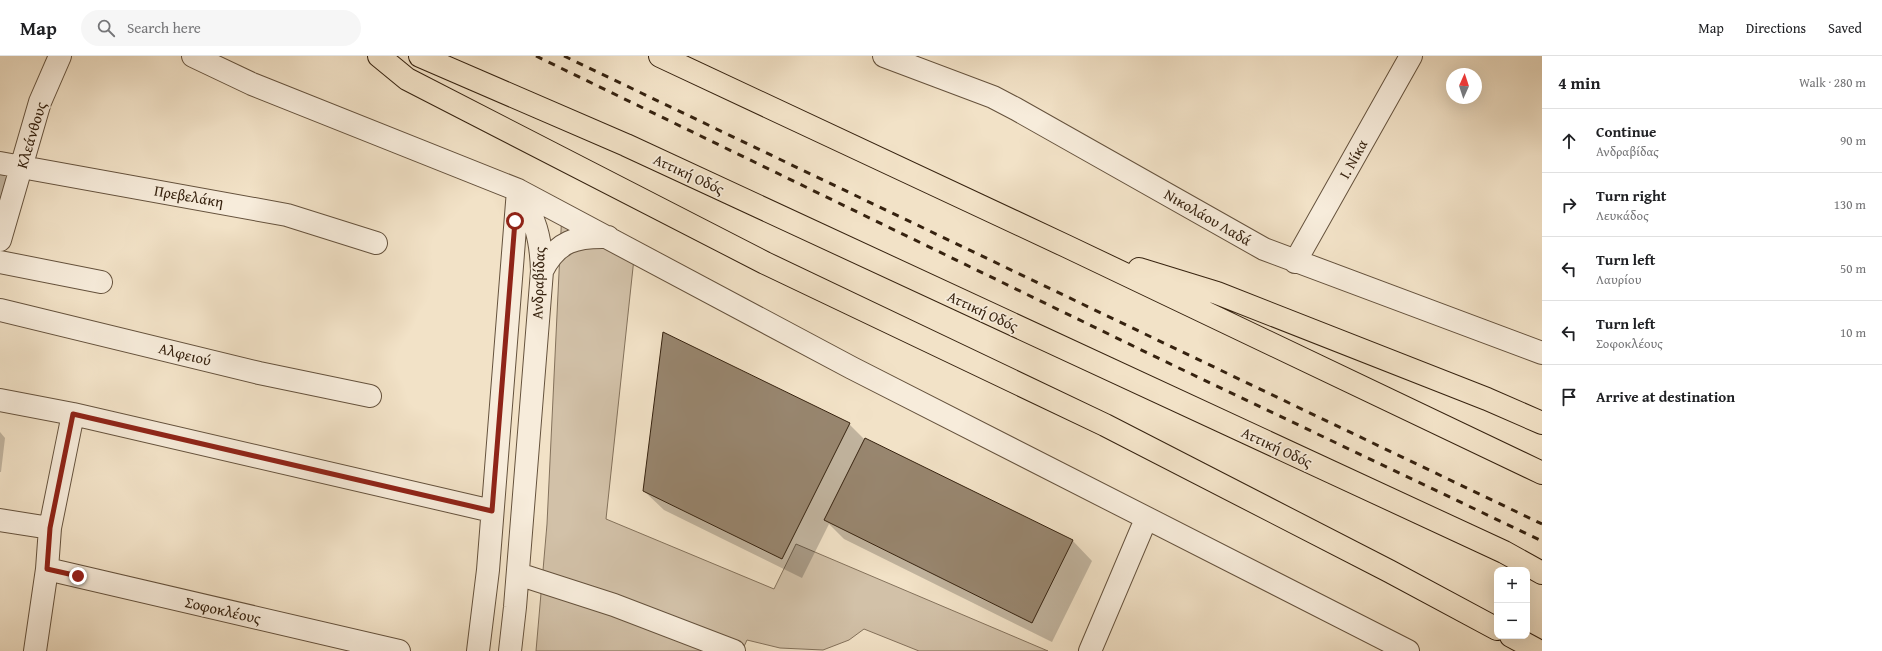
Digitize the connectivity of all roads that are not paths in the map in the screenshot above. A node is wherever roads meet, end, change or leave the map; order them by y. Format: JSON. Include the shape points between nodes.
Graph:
{"nodes":[{"id":1,"x":60,"y":56,"type":"edge"},
{"id":2,"x":193,"y":56,"type":"edge"},
{"id":3,"x":379,"y":56,"type":"edge"},
{"id":4,"x":420,"y":56,"type":"edge"},
{"id":5,"x":660,"y":56,"type":"edge"},
{"id":6,"x":884,"y":56,"type":"edge"},
{"id":7,"x":1410,"y":56,"type":"edge"},
{"id":8,"x":0,"y":163,"type":"edge"},
{"id":9,"x":21,"y":166,"type":"junction"},
{"id":10,"x":518,"y":190,"type":"junction"},
{"id":11,"x":609,"y":238,"type":"junction"},
{"id":12,"x":0,"y":240,"type":"edge"},
{"id":13,"x":376,"y":242,"type":"dead end"},
{"id":14,"x":1066,"y":246,"type":"junction"},
{"id":15,"x":0,"y":262,"type":"edge"},
{"id":16,"x":1295,"y":262,"type":"junction"},
{"id":17,"x":542,"y":271,"type":"junction"},
{"id":18,"x":101,"y":282,"type":"dead end"},
{"id":19,"x":0,"y":310,"type":"edge"},
{"id":20,"x":1542,"y":353,"type":"edge"},
{"id":21,"x":370,"y":396,"type":"dead end"},
{"id":22,"x":0,"y":400,"type":"edge"},
{"id":23,"x":73,"y":414,"type":"junction"},
{"id":24,"x":1542,"y":423,"type":"edge"},
{"id":25,"x":1542,"y":473,"type":"edge"},
{"id":26,"x":492,"y":511,"type":"junction"},
{"id":27,"x":1146,"y":519,"type":"junction"},
{"id":28,"x":0,"y":520,"type":"edge"},
{"id":29,"x":50,"y":528,"type":"junction"},
{"id":30,"x":47,"y":569,"type":"junction"},
{"id":31,"x":1542,"y":573,"type":"edge"},
{"id":32,"x":518,"y":574,"type":"junction"},
{"id":33,"x":1494,"y":627,"type":"edge"},
{"id":34,"x":1517,"y":639,"type":"edge"},
{"id":35,"x":35,"y":651,"type":"edge"},
{"id":36,"x":399,"y":651,"type":"edge"},
{"id":37,"x":478,"y":651,"type":"edge"},
{"id":38,"x":510,"y":651,"type":"edge"},
{"id":39,"x":734,"y":651,"type":"edge"},
{"id":40,"x":1090,"y":651,"type":"edge"},
{"id":41,"x":1408,"y":651,"type":"edge"},
{"id":42,"x":1539,"y":651,"type":"edge"}],
"edges":[{"from":1,"to":9,"type":"street","name":"Κλεάνθους","via":[[40,102]]},
{"from":2,"to":10,"type":"street","via":[[259,87]]},
{"from":3,"to":33,"type":"highway","via":[[407,79],[681,221],[1112,429]]},
{"from":4,"to":31,"type":"highway","name":"Αττική Οδός","via":[[626,145],[1504,552]]},
{"from":5,"to":14,"type":"highway"},
{"from":6,"to":16,"type":"street","name":"Νικολάου Λαδά","via":[[1016,108],[1264,249]]},
{"from":7,"to":16,"type":"street","name":"Ι. Νίκα"},
{"from":8,"to":9,"type":"street","name":"Πρεβελάκη"},
{"from":9,"to":12,"type":"street","name":"Κλεάνθους"},
{"from":9,"to":13,"type":"street","name":"Πρεβελάκη","via":[[287,215]]},
{"from":10,"to":11,"type":"street"},
{"from":10,"to":17,"type":"street","name":"Ανδραβίδας","via":[[537,228],[542,249]]},
{"from":10,"to":26,"type":"street","name":"Ανδραβίδας"},
{"from":11,"to":17,"type":"street","via":[[572,240],[548,258]]},
{"from":11,"to":27,"type":"street","via":[[852,368]]},
{"from":14,"to":24,"type":"highway","via":[[1217,293],[1488,399]]},
{"from":14,"to":25,"type":"highway"},
{"from":15,"to":18,"type":"street"},
{"from":16,"to":20,"type":"street","name":"Νικολάου Λαδά"},
{"from":17,"to":32,"type":"street","name":"Ανδραβίδας"},
{"from":19,"to":21,"type":"street","name":"Αλφειού"},
{"from":22,"to":23,"type":"street"},
{"from":23,"to":26,"type":"street"},
{"from":23,"to":29,"type":"street"},
{"from":26,"to":37,"type":"street","name":"Ανδραβίδας"},
{"from":27,"to":40,"type":"street"},
{"from":27,"to":41,"type":"street"},
{"from":28,"to":29,"type":"street"},
{"from":29,"to":30,"type":"street"},
{"from":30,"to":35,"type":"street"},
{"from":30,"to":36,"type":"street","name":"Σοφοκλέους"},
{"from":32,"to":38,"type":"street","name":"Ανδραβίδας"},
{"from":32,"to":39,"type":"street","via":[[614,605]]},
{"from":34,"to":42,"type":"highway"}]}
